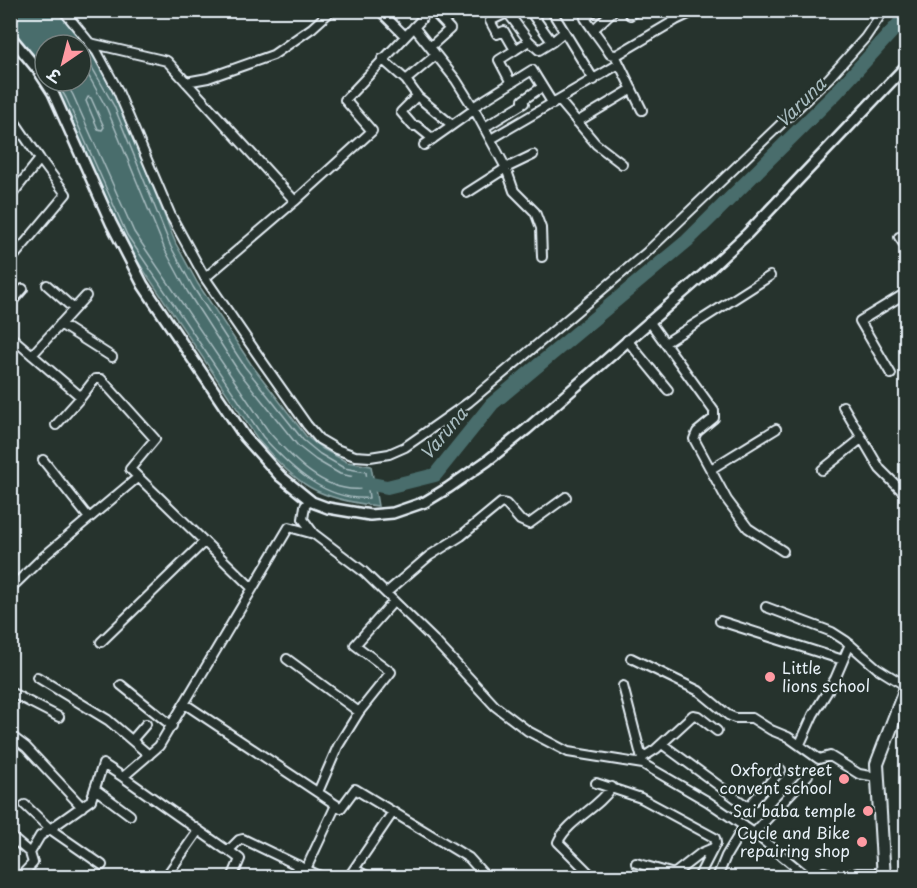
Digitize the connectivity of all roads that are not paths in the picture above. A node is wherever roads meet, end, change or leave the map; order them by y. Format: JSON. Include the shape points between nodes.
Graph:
{"nodes":[{"id":1,"x":63,"y":10,"type":"edge"},
{"id":2,"x":332,"y":10,"type":"edge"},
{"id":3,"x":379,"y":10,"type":"edge"},
{"id":4,"x":530,"y":10,"type":"edge"},
{"id":5,"x":551,"y":10,"type":"edge"},
{"id":6,"x":596,"y":10,"type":"edge"},
{"id":7,"x":614,"y":10,"type":"edge"},
{"id":8,"x":627,"y":10,"type":"edge"},
{"id":9,"x":637,"y":10,"type":"edge"},
{"id":10,"x":697,"y":10,"type":"edge"},
{"id":11,"x":884,"y":10,"type":"edge"},
{"id":12,"x":426,"y":11,"type":"edge"},
{"id":13,"x":511,"y":12,"type":"edge"},
{"id":14,"x":414,"y":27,"type":"junction"},
{"id":15,"x":593,"y":30,"type":"junction"},
{"id":16,"x":564,"y":32,"type":"junction"},
{"id":17,"x":81,"y":33,"type":"edge"},
{"id":18,"x":10,"y":36,"type":"edge"},
{"id":19,"x":405,"y":36,"type":"junction"},
{"id":20,"x":529,"y":41,"type":"junction"},
{"id":21,"x":552,"y":42,"type":"junction"},
{"id":22,"x":93,"y":44,"type":"edge"},
{"id":23,"x":430,"y":47,"type":"junction"},
{"id":24,"x":93,"y":48,"type":"edge"},
{"id":25,"x":515,"y":51,"type":"junction"},
{"id":26,"x":436,"y":55,"type":"junction"},
{"id":27,"x":382,"y":59,"type":"junction"},
{"id":28,"x":617,"y":60,"type":"junction"},
{"id":29,"x":906,"y":66,"type":"edge"},
{"id":30,"x":406,"y":80,"type":"junction"},
{"id":31,"x":594,"y":80,"type":"junction"},
{"id":32,"x":186,"y":82,"type":"junction"},
{"id":33,"x":512,"y":83,"type":"junction"},
{"id":34,"x":542,"y":87,"type":"junction"},
{"id":35,"x":632,"y":89,"type":"junction"},
{"id":36,"x":417,"y":96,"type":"junction"},
{"id":37,"x":556,"y":102,"type":"junction"},
{"id":38,"x":474,"y":108,"type":"junction"},
{"id":39,"x":642,"y":110,"type":"dead end"},
{"id":40,"x":10,"y":115,"type":"edge"},
{"id":41,"x":578,"y":122,"type":"junction"},
{"id":42,"x":452,"y":125,"type":"junction"},
{"id":43,"x":485,"y":127,"type":"junction"},
{"id":44,"x":433,"y":139,"type":"junction"},
{"id":45,"x":491,"y":139,"type":"junction"},
{"id":46,"x":424,"y":145,"type":"dead end"},
{"id":47,"x":533,"y":155,"type":"dead end"},
{"id":48,"x":40,"y":159,"type":"junction"},
{"id":49,"x":622,"y":164,"type":"dead end"},
{"id":50,"x":506,"y":168,"type":"junction"},
{"id":51,"x":467,"y":193,"type":"dead end"},
{"id":52,"x":10,"y":197,"type":"edge"},
{"id":53,"x":295,"y":201,"type":"junction"},
{"id":54,"x":898,"y":237,"type":"dead end"},
{"id":55,"x":906,"y":246,"type":"edge"},
{"id":56,"x":542,"y":257,"type":"dead end"},
{"id":57,"x":10,"y":261,"type":"edge"},
{"id":58,"x":770,"y":276,"type":"dead end"},
{"id":59,"x":205,"y":278,"type":"junction"},
{"id":60,"x":47,"y":285,"type":"dead end"},
{"id":61,"x":23,"y":289,"type":"dead end"},
{"id":62,"x":906,"y":293,"type":"edge"},
{"id":63,"x":86,"y":296,"type":"dead end"},
{"id":64,"x":10,"y":304,"type":"edge"},
{"id":65,"x":74,"y":309,"type":"junction"},
{"id":66,"x":649,"y":321,"type":"junction"},
{"id":67,"x":60,"y":324,"type":"junction"},
{"id":68,"x":10,"y":336,"type":"edge"},
{"id":69,"x":627,"y":340,"type":"junction"},
{"id":70,"x":665,"y":343,"type":"junction"},
{"id":71,"x":32,"y":355,"type":"junction"},
{"id":72,"x":112,"y":357,"type":"dead end"},
{"id":73,"x":891,"y":374,"type":"dead end"},
{"id":74,"x":668,"y":390,"type":"dead end"},
{"id":75,"x":81,"y":396,"type":"junction"},
{"id":76,"x":843,"y":406,"type":"dead end"},
{"id":77,"x":56,"y":425,"type":"dead end"},
{"id":78,"x":776,"y":429,"type":"dead end"},
{"id":79,"x":861,"y":439,"type":"junction"},
{"id":80,"x":43,"y":460,"type":"dead end"},
{"id":81,"x":711,"y":469,"type":"junction"},
{"id":82,"x":822,"y":470,"type":"dead end"},
{"id":83,"x":137,"y":478,"type":"junction"},
{"id":84,"x":906,"y":495,"type":"edge"},
{"id":85,"x":566,"y":497,"type":"dead end"},
{"id":86,"x":310,"y":500,"type":"junction"},
{"id":87,"x":89,"y":518,"type":"junction"},
{"id":88,"x":315,"y":534,"type":"junction"},
{"id":89,"x":204,"y":542,"type":"junction"},
{"id":90,"x":783,"y":551,"type":"dead end"},
{"id":91,"x":252,"y":588,"type":"junction"},
{"id":92,"x":10,"y":589,"type":"edge"},
{"id":93,"x":386,"y":593,"type":"junction"},
{"id":94,"x":394,"y":601,"type":"junction"},
{"id":95,"x":766,"y":607,"type":"dead end"},
{"id":96,"x":720,"y":621,"type":"dead end"},
{"id":97,"x":101,"y":642,"type":"dead end"},
{"id":98,"x":850,"y":644,"type":"junction"},
{"id":99,"x":631,"y":658,"type":"dead end"},
{"id":100,"x":287,"y":659,"type":"dead end"},
{"id":101,"x":843,"y":660,"type":"junction"},
{"id":102,"x":37,"y":677,"type":"dead end"},
{"id":103,"x":121,"y":685,"type":"dead end"},
{"id":104,"x":622,"y":686,"type":"dead end"},
{"id":105,"x":906,"y":687,"type":"edge"},
{"id":106,"x":10,"y":692,"type":"edge"},
{"id":107,"x":185,"y":704,"type":"junction"},
{"id":108,"x":359,"y":712,"type":"junction"},
{"id":109,"x":59,"y":717,"type":"dead end"},
{"id":110,"x":146,"y":724,"type":"dead end"},
{"id":111,"x":172,"y":726,"type":"junction"},
{"id":112,"x":717,"y":731,"type":"dead end"},
{"id":113,"x":10,"y":735,"type":"edge"},
{"id":114,"x":133,"y":740,"type":"junction"},
{"id":115,"x":662,"y":744,"type":"junction"},
{"id":116,"x":800,"y":744,"type":"junction"},
{"id":117,"x":883,"y":746,"type":"junction"},
{"id":118,"x":149,"y":755,"type":"junction"},
{"id":119,"x":642,"y":761,"type":"junction"},
{"id":120,"x":781,"y":770,"type":"dead end"},
{"id":121,"x":808,"y":776,"type":"dead end"},
{"id":122,"x":123,"y":777,"type":"junction"},
{"id":123,"x":877,"y":777,"type":"junction"},
{"id":124,"x":596,"y":783,"type":"dead end"},
{"id":125,"x":612,"y":787,"type":"junction"},
{"id":126,"x":95,"y":789,"type":"junction"},
{"id":127,"x":318,"y":792,"type":"junction"},
{"id":128,"x":25,"y":805,"type":"dead end"},
{"id":129,"x":336,"y":805,"type":"junction"},
{"id":130,"x":82,"y":807,"type":"junction"},
{"id":131,"x":393,"y":812,"type":"junction"},
{"id":132,"x":130,"y":815,"type":"dead end"},
{"id":133,"x":744,"y":826,"type":"junction"},
{"id":134,"x":50,"y":829,"type":"junction"},
{"id":135,"x":198,"y":831,"type":"junction"},
{"id":136,"x":754,"y":833,"type":"junction"},
{"id":137,"x":10,"y":836,"type":"edge"},
{"id":138,"x":713,"y":849,"type":"junction"},
{"id":139,"x":228,"y":850,"type":"junction"},
{"id":140,"x":30,"y":853,"type":"junction"},
{"id":141,"x":636,"y":863,"type":"dead end"},
{"id":142,"x":102,"y":865,"type":"dead end"},
{"id":143,"x":298,"y":865,"type":"junction"},
{"id":144,"x":306,"y":869,"type":"junction"},
{"id":145,"x":354,"y":869,"type":"junction"},
{"id":146,"x":886,"y":875,"type":"edge"},
{"id":147,"x":19,"y":878,"type":"edge"},
{"id":148,"x":165,"y":878,"type":"edge"},
{"id":149,"x":232,"y":878,"type":"edge"},
{"id":150,"x":293,"y":878,"type":"edge"},
{"id":151,"x":324,"y":878,"type":"edge"},
{"id":152,"x":348,"y":878,"type":"edge"},
{"id":153,"x":371,"y":878,"type":"edge"},
{"id":154,"x":487,"y":878,"type":"edge"},
{"id":155,"x":594,"y":878,"type":"edge"},
{"id":156,"x":698,"y":878,"type":"edge"},
{"id":157,"x":717,"y":878,"type":"edge"},
{"id":158,"x":809,"y":878,"type":"edge"},
{"id":159,"x":817,"y":878,"type":"edge"}],
"edges":[{"from":1,"to":17,"type":"street"},
{"from":2,"to":32,"type":"street","via":[[273,55]]},
{"from":3,"to":19,"type":"street"},
{"from":4,"to":21,"type":"street"},
{"from":5,"to":16,"type":"street"},
{"from":6,"to":15,"type":"street","via":[[585,18]]},
{"from":7,"to":15,"type":"street"},
{"from":8,"to":9,"type":"street","via":[[630,15]]},
{"from":10,"to":28,"type":"street"},
{"from":11,"to":59,"type":"street","via":[[829,78],[646,252],[468,402],[389,454],[355,456],[319,439]]},
{"from":12,"to":14,"type":"street"},
{"from":12,"to":23,"type":"street","via":[[450,29]]},
{"from":13,"to":20,"type":"street"},
{"from":13,"to":25,"type":"street","via":[[490,21],[497,34],[504,31]]},
{"from":14,"to":19,"type":"street"},
{"from":14,"to":23,"type":"street"},
{"from":15,"to":28,"type":"street"},
{"from":16,"to":21,"type":"street"},
{"from":16,"to":31,"type":"street"},
{"from":18,"to":86,"type":"street","via":[[53,93],[143,285],[245,437],[279,476]]},
{"from":19,"to":27,"type":"street"},
{"from":20,"to":21,"type":"street","via":[[539,50]]},
{"from":20,"to":25,"type":"street"},
{"from":22,"to":32,"type":"street","via":[[167,61]]},
{"from":23,"to":26,"type":"street"},
{"from":24,"to":59,"type":"street","via":[[117,89],[171,216]]},
{"from":25,"to":33,"type":"street","via":[[499,60]]},
{"from":26,"to":30,"type":"street"},
{"from":26,"to":38,"type":"street"},
{"from":27,"to":30,"type":"street"},
{"from":27,"to":53,"type":"street","via":[[345,100],[372,131]]},
{"from":28,"to":31,"type":"street"},
{"from":28,"to":35,"type":"street"},
{"from":29,"to":66,"type":"street","via":[[747,234]]},
{"from":30,"to":36,"type":"street"},
{"from":31,"to":37,"type":"street"},
{"from":32,"to":53,"type":"street"},
{"from":33,"to":34,"type":"street","via":[[532,70]]},
{"from":33,"to":38,"type":"street"},
{"from":34,"to":37,"type":"street"},
{"from":34,"to":43,"type":"street","via":[[523,100],[525,103]]},
{"from":35,"to":39,"type":"street"},
{"from":35,"to":41,"type":"street"},
{"from":36,"to":42,"type":"street"},
{"from":36,"to":44,"type":"street","via":[[401,112]]},
{"from":37,"to":41,"type":"street"},
{"from":37,"to":45,"type":"street"},
{"from":38,"to":42,"type":"street"},
{"from":38,"to":43,"type":"street"},
{"from":40,"to":48,"type":"street"},
{"from":41,"to":49,"type":"street","via":[[596,144]]},
{"from":42,"to":44,"type":"street"},
{"from":43,"to":45,"type":"street"},
{"from":44,"to":46,"type":"street"},
{"from":45,"to":50,"type":"street"},
{"from":47,"to":50,"type":"street"},
{"from":48,"to":52,"type":"street"},
{"from":48,"to":57,"type":"street","via":[[66,195]]},
{"from":50,"to":51,"type":"street"},
{"from":50,"to":56,"type":"street","via":[[514,191],[538,220]]},
{"from":53,"to":59,"type":"street"},
{"from":54,"to":55,"type":"street"},
{"from":58,"to":70,"type":"street"},
{"from":60,"to":65,"type":"street"},
{"from":61,"to":64,"type":"street"},
{"from":62,"to":73,"type":"street","via":[[860,321]]},
{"from":63,"to":65,"type":"street"},
{"from":65,"to":67,"type":"street"},
{"from":66,"to":69,"type":"street"},
{"from":66,"to":70,"type":"street"},
{"from":67,"to":71,"type":"street"},
{"from":67,"to":72,"type":"street"},
{"from":68,"to":71,"type":"street"},
{"from":69,"to":74,"type":"street"},
{"from":69,"to":86,"type":"street","via":[[527,429],[425,502],[393,513],[370,515],[328,508]]},
{"from":70,"to":81,"type":"street","via":[[714,411],[714,418],[694,437]]},
{"from":71,"to":75,"type":"street"},
{"from":75,"to":77,"type":"street"},
{"from":75,"to":83,"type":"street","via":[[95,379],[101,379],[155,439],[130,469]]},
{"from":76,"to":79,"type":"street"},
{"from":78,"to":81,"type":"street"},
{"from":79,"to":82,"type":"street"},
{"from":79,"to":84,"type":"street","via":[[880,469]]},
{"from":80,"to":87,"type":"street"},
{"from":81,"to":90,"type":"street","via":[[748,528]]},
{"from":83,"to":87,"type":"street"},
{"from":83,"to":89,"type":"street"},
{"from":85,"to":93,"type":"street","via":[[529,524],[505,503],[500,504],[423,560]]},
{"from":86,"to":88,"type":"street","via":[[303,519]]},
{"from":87,"to":92,"type":"street"},
{"from":88,"to":91,"type":"street","via":[[289,527]]},
{"from":88,"to":93,"type":"street"},
{"from":89,"to":91,"type":"street"},
{"from":89,"to":97,"type":"street"},
{"from":91,"to":107,"type":"street"},
{"from":93,"to":94,"type":"street"},
{"from":94,"to":108,"type":"street","via":[[355,645],[391,672]]},
{"from":94,"to":119,"type":"street","via":[[495,706],[528,731],[568,752]]},
{"from":95,"to":98,"type":"street","via":[[824,627]]},
{"from":96,"to":101,"type":"street"},
{"from":98,"to":101,"type":"street"},
{"from":98,"to":105,"type":"street"},
{"from":99,"to":116,"type":"street","via":[[694,688],[728,715],[752,718]]},
{"from":100,"to":108,"type":"street"},
{"from":101,"to":116,"type":"street"},
{"from":102,"to":114,"type":"street","via":[[108,720]]},
{"from":103,"to":111,"type":"street"},
{"from":104,"to":119,"type":"street"},
{"from":105,"to":117,"type":"highway"},
{"from":106,"to":109,"type":"street"},
{"from":107,"to":111,"type":"street"},
{"from":107,"to":127,"type":"street"},
{"from":108,"to":127,"type":"street","via":[[338,746]]},
{"from":110,"to":114,"type":"street"},
{"from":111,"to":118,"type":"street"},
{"from":112,"to":115,"type":"street","via":[[693,714]]},
{"from":113,"to":130,"type":"street"},
{"from":114,"to":118,"type":"street"},
{"from":115,"to":119,"type":"street"},
{"from":115,"to":120,"type":"street","via":[[748,807]]},
{"from":116,"to":123,"type":"street","via":[[820,759],[830,756],[858,774]]},
{"from":117,"to":123,"type":"highway"},
{"from":117,"to":146,"type":"highway"},
{"from":118,"to":122,"type":"street"},
{"from":119,"to":133,"type":"street"},
{"from":121,"to":136,"type":"street"},
{"from":122,"to":126,"type":"street","via":[[104,764]]},
{"from":122,"to":135,"type":"street"},
{"from":123,"to":146,"type":"highway"},
{"from":124,"to":125,"type":"street"},
{"from":125,"to":138,"type":"street","via":[[713,837]]},
{"from":125,"to":155,"type":"street","via":[[558,842]]},
{"from":126,"to":130,"type":"street","via":[[91,800]]},
{"from":126,"to":132,"type":"street"},
{"from":127,"to":129,"type":"street"},
{"from":128,"to":134,"type":"street"},
{"from":129,"to":131,"type":"street","via":[[341,808],[355,789]]},
{"from":129,"to":144,"type":"street"},
{"from":130,"to":134,"type":"street"},
{"from":131,"to":145,"type":"street"},
{"from":131,"to":154,"type":"street","via":[[469,858]]},
{"from":133,"to":136,"type":"street"},
{"from":133,"to":157,"type":"street"},
{"from":134,"to":140,"type":"street","via":[[40,836]]},
{"from":134,"to":142,"type":"street"},
{"from":135,"to":139,"type":"street"},
{"from":135,"to":148,"type":"street"},
{"from":136,"to":158,"type":"street"},
{"from":137,"to":140,"type":"street"},
{"from":138,"to":141,"type":"street","via":[[674,873]]},
{"from":138,"to":156,"type":"street"},
{"from":139,"to":143,"type":"street","via":[[243,839]]},
{"from":139,"to":149,"type":"street","via":[[239,858]]},
{"from":140,"to":147,"type":"street","via":[[33,863]]},
{"from":143,"to":144,"type":"street"},
{"from":143,"to":150,"type":"street"},
{"from":144,"to":151,"type":"street"},
{"from":145,"to":152,"type":"street"},
{"from":145,"to":153,"type":"street"},
{"from":146,"to":159,"type":"street","via":[[857,873],[840,877],[824,872]]}]}
